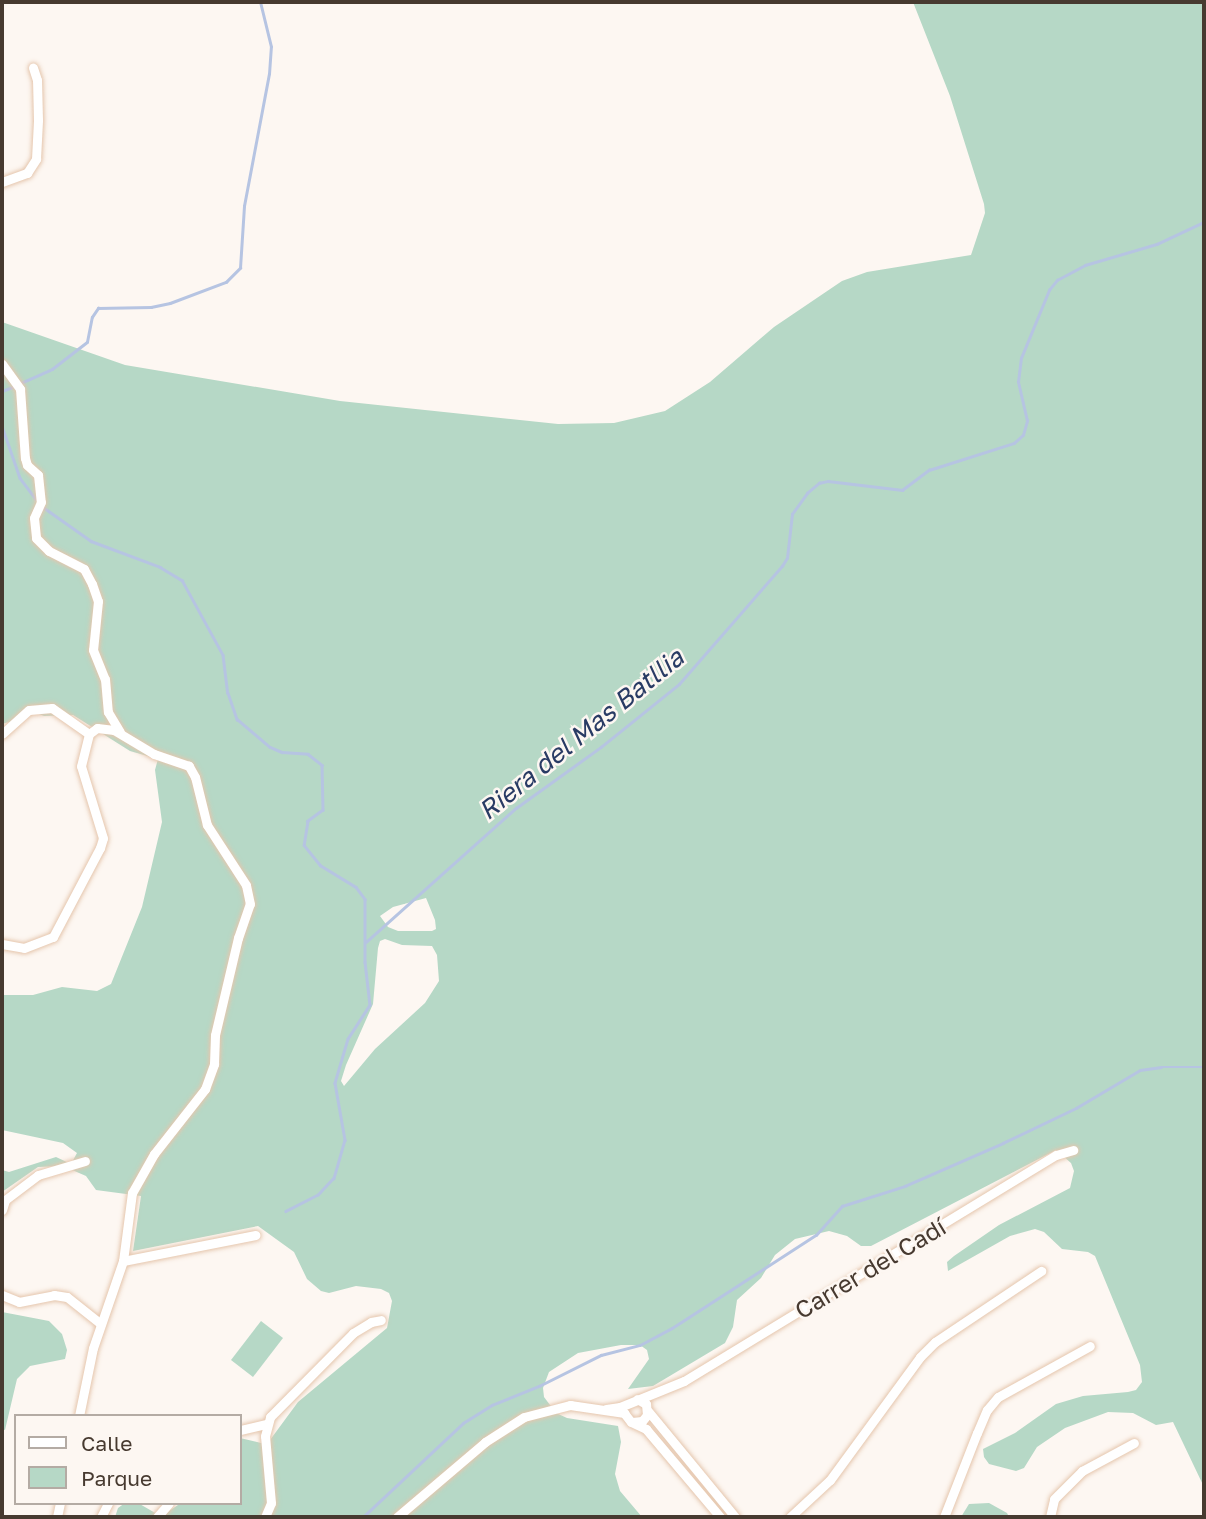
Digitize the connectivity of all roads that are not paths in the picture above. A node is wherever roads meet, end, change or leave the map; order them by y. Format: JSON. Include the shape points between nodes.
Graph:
{"nodes":[{"id":1,"x":33,"y":68,"type":"dead end"},
{"id":2,"x":2,"y":182,"type":"edge"},
{"id":3,"x":2,"y":364,"type":"edge"},
{"id":4,"x":2,"y":734,"type":"edge"},
{"id":5,"x":89,"y":734,"type":"junction"},
{"id":6,"x":121,"y":734,"type":"junction"},
{"id":7,"x":2,"y":944,"type":"edge"},
{"id":8,"x":1073,"y":1150,"type":"dead end"},
{"id":9,"x":85,"y":1161,"type":"dead end"},
{"id":10,"x":2,"y":1210,"type":"edge"},
{"id":11,"x":255,"y":1235,"type":"dead end"},
{"id":12,"x":123,"y":1261,"type":"junction"},
{"id":13,"x":1041,"y":1271,"type":"dead end"},
{"id":14,"x":2,"y":1295,"type":"edge"},
{"id":15,"x":381,"y":1320,"type":"dead end"},
{"id":16,"x":101,"y":1324,"type":"junction"},
{"id":17,"x":1090,"y":1346,"type":"dead end"},
{"id":18,"x":669,"y":1389,"type":"junction"},
{"id":19,"x":638,"y":1399,"type":"junction"},
{"id":20,"x":627,"y":1403,"type":"junction"},
{"id":21,"x":606,"y":1409,"type":"junction"},
{"id":22,"x":648,"y":1411,"type":"junction"},
{"id":23,"x":624,"y":1413,"type":"junction"},
{"id":24,"x":79,"y":1414,"type":"edge"},
{"id":25,"x":631,"y":1422,"type":"junction"},
{"id":26,"x":266,"y":1424,"type":"junction"},
{"id":27,"x":242,"y":1430,"type":"edge"},
{"id":28,"x":1134,"y":1443,"type":"dead end"},
{"id":29,"x":717,"y":1516,"type":"edge"},
{"id":30,"x":265,"y":1517,"type":"edge"},
{"id":31,"x":397,"y":1517,"type":"edge"},
{"id":32,"x":735,"y":1517,"type":"edge"},
{"id":33,"x":790,"y":1517,"type":"edge"},
{"id":34,"x":944,"y":1517,"type":"edge"},
{"id":35,"x":1050,"y":1517,"type":"edge"}],
"edges":[{"from":1,"to":2,"type":"street","via":[[37,80],[36,159],[27,173]]},
{"from":3,"to":6,"type":"street","via":[[20,389],[25,458],[38,475],[41,502],[34,518],[36,538],[49,551],[84,569],[92,584],[97,601],[93,650],[105,680],[108,712]]},
{"from":4,"to":5,"type":"street","via":[[29,710],[52,708]]},
{"from":5,"to":6,"type":"street","via":[[97,728]]},
{"from":5,"to":7,"type":"street","via":[[81,766],[103,838],[100,848],[53,937],[24,948]]},
{"from":6,"to":12,"type":"street","via":[[154,754],[189,766],[207,825],[241,876],[250,904],[215,1035],[214,1064],[205,1089],[136,1184]]},
{"from":8,"to":18,"type":"street","name":"Carrer del Cadí","via":[[1056,1155]]},
{"from":9,"to":10,"type":"street","via":[[38,1175],[5,1200]]},
{"from":11,"to":12,"type":"street"},
{"from":12,"to":16,"type":"street"},
{"from":13,"to":33,"type":"street","via":[[927,1350],[830,1480]]},
{"from":14,"to":16,"type":"street","via":[[19,1302],[67,1297]]},
{"from":15,"to":26,"type":"street","via":[[354,1333]]},
{"from":16,"to":24,"type":"street"},
{"from":17,"to":34,"type":"street","via":[[998,1397],[987,1410]]},
{"from":18,"to":19,"type":"street","name":"Carrer del Cadí"},
{"from":18,"to":22,"type":"street","name":"Carrer del Cadí"},
{"from":19,"to":20,"type":"street"},
{"from":19,"to":22,"type":"street"},
{"from":20,"to":21,"type":"street"},
{"from":20,"to":23,"type":"street"},
{"from":21,"to":23,"type":"street"},
{"from":21,"to":31,"type":"street","via":[[570,1405],[524,1417],[485,1442]]},
{"from":22,"to":25,"type":"street","via":[[642,1421]]},
{"from":22,"to":32,"type":"street"},
{"from":23,"to":25,"type":"street"},
{"from":25,"to":29,"type":"street","via":[[646,1429]]},
{"from":26,"to":27,"type":"street"},
{"from":26,"to":30,"type":"street","via":[[271,1503]]},
{"from":28,"to":35,"type":"street","via":[[1082,1471],[1054,1499]]}]}
